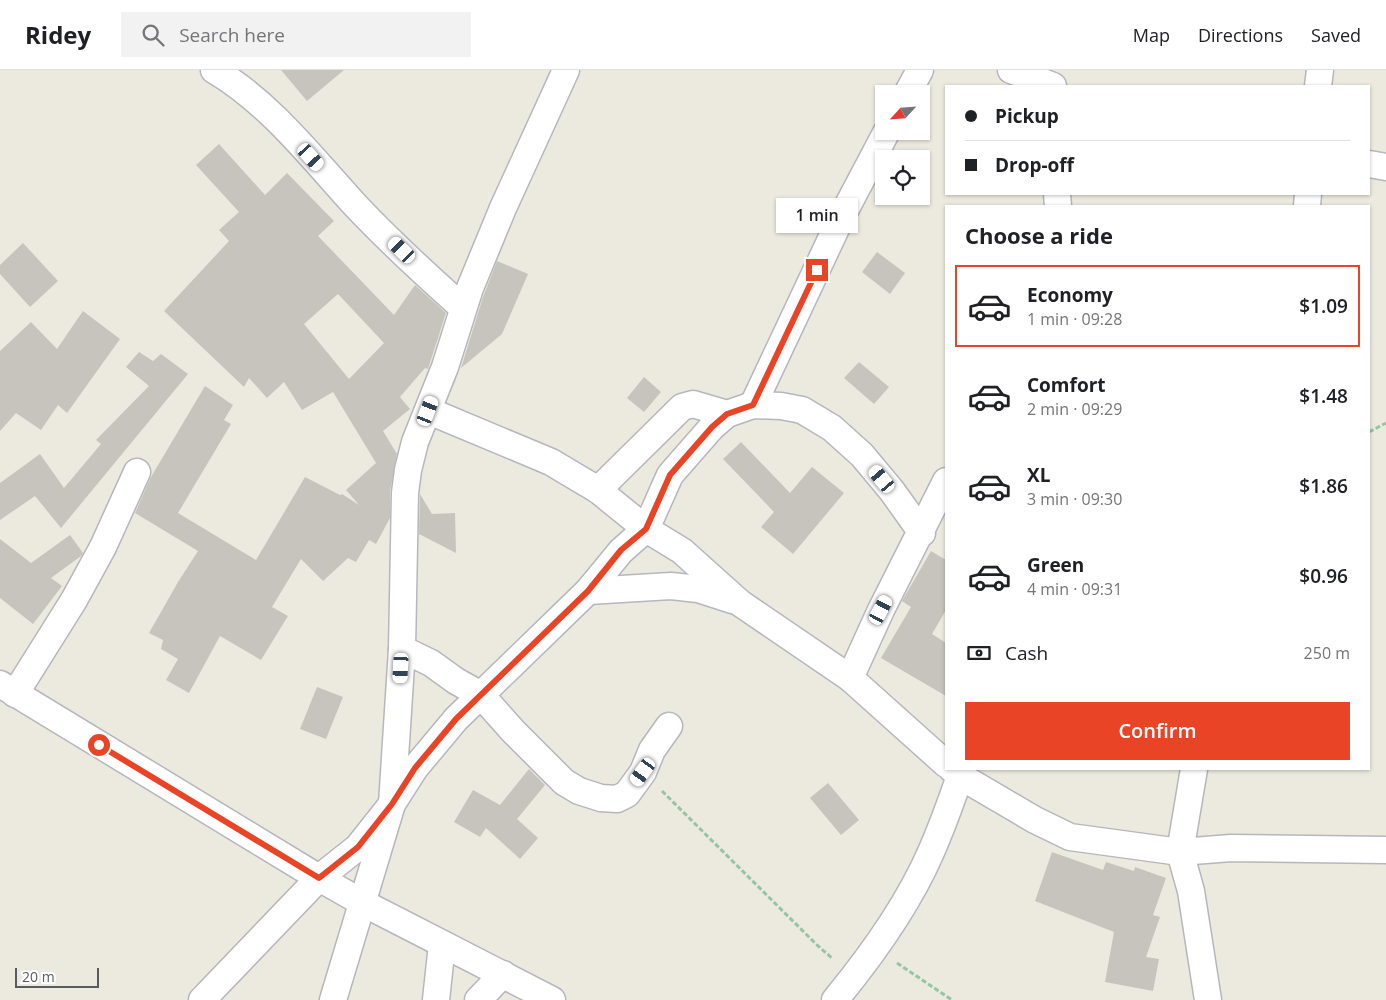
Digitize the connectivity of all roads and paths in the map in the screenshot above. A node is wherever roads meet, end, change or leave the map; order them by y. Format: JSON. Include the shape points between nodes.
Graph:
{"nodes":[{"id":1,"x":214,"y":70,"type":"edge"},
{"id":2,"x":566,"y":70,"type":"edge"},
{"id":3,"x":920,"y":70,"type":"edge"},
{"id":4,"x":1011,"y":70,"type":"edge"},
{"id":5,"x":1320,"y":70,"type":"edge"},
{"id":6,"x":912,"y":85,"type":"edge"},
{"id":7,"x":1050,"y":85,"type":"edge"},
{"id":8,"x":1318,"y":85,"type":"edge"},
{"id":9,"x":882,"y":140,"type":"edge"},
{"id":10,"x":1370,"y":164,"type":"edge"},
{"id":11,"x":1386,"y":168,"type":"edge"},
{"id":12,"x":463,"y":308,"type":"junction"},
{"id":13,"x":753,"y":405,"type":"junction"},
{"id":14,"x":428,"y":411,"type":"junction"},
{"id":15,"x":727,"y":414,"type":"junction"},
{"id":16,"x":1386,"y":422,"type":"edge"},
{"id":17,"x":1370,"y":431,"type":"edge"},
{"id":18,"x":137,"y":472,"type":"dead end"},
{"id":19,"x":945,"y":483,"type":"edge"},
{"id":20,"x":598,"y":490,"type":"junction"},
{"id":21,"x":646,"y":529,"type":"junction"},
{"id":22,"x":922,"y":533,"type":"junction"},
{"id":23,"x":588,"y":591,"type":"junction"},
{"id":24,"x":740,"y":603,"type":"junction"},
{"id":25,"x":402,"y":650,"type":"junction"},
{"id":26,"x":850,"y":678,"type":"junction"},
{"id":27,"x":7,"y":689,"type":"edge"},
{"id":28,"x":481,"y":695,"type":"junction"},
{"id":29,"x":669,"y":726,"type":"dead end"},
{"id":30,"x":945,"y":763,"type":"edge"},
{"id":31,"x":953,"y":770,"type":"edge"},
{"id":32,"x":1194,"y":770,"type":"edge"},
{"id":33,"x":643,"y":772,"type":"junction"},
{"id":34,"x":392,"y":804,"type":"junction"},
{"id":35,"x":1386,"y":850,"type":"edge"},
{"id":36,"x":1180,"y":852,"type":"junction"},
{"id":37,"x":319,"y":878,"type":"junction"},
{"id":38,"x":363,"y":902,"type":"junction"},
{"id":39,"x":442,"y":944,"type":"junction"},
{"id":40,"x":874,"y":948,"type":"junction"},
{"id":41,"x":503,"y":974,"type":"junction"},
{"id":42,"x":854,"y":977,"type":"junction"},
{"id":43,"x":202,"y":1000,"type":"edge"},
{"id":44,"x":333,"y":1000,"type":"edge"},
{"id":45,"x":436,"y":1000,"type":"edge"},
{"id":46,"x":478,"y":1000,"type":"edge"},
{"id":47,"x":552,"y":1000,"type":"edge"},
{"id":48,"x":835,"y":1000,"type":"edge"},
{"id":49,"x":952,"y":1000,"type":"edge"},
{"id":50,"x":1208,"y":1000,"type":"edge"}],
"edges":[{"from":1,"to":12,"type":"street","via":[[279,122],[363,213]]},
{"from":2,"to":12,"type":"street","via":[[503,208]]},
{"from":3,"to":6,"type":"street"},
{"from":4,"to":7,"type":"street"},
{"from":5,"to":8,"type":"street"},
{"from":9,"to":13,"type":"street","via":[[840,220]]},
{"from":10,"to":11,"type":"street"},
{"from":12,"to":14,"type":"street"},
{"from":13,"to":15,"type":"street"},
{"from":13,"to":22,"type":"street","via":[[802,410],[832,428],[862,455]]},
{"from":14,"to":20,"type":"street","via":[[551,462]]},
{"from":14,"to":25,"type":"street","via":[[415,442],[405,493]]},
{"from":15,"to":20,"type":"street","via":[[693,404],[682,407]]},
{"from":15,"to":21,"type":"street","via":[[670,475]]},
{"from":16,"to":17,"type":"path"},
{"from":18,"to":27,"type":"street","via":[[78,593]]},
{"from":19,"to":22,"type":"street"},
{"from":20,"to":21,"type":"street"},
{"from":21,"to":23,"type":"street","via":[[621,550]]},
{"from":21,"to":24,"type":"street","via":[[682,551]]},
{"from":22,"to":26,"type":"street"},
{"from":23,"to":24,"type":"street","via":[[671,586],[698,590]]},
{"from":23,"to":28,"type":"street"},
{"from":24,"to":26,"type":"street"},
{"from":25,"to":28,"type":"street","via":[[432,663]]},
{"from":25,"to":34,"type":"street"},
{"from":26,"to":30,"type":"street"},
{"from":27,"to":37,"type":"street"},
{"from":28,"to":33,"type":"street","via":[[564,782],[579,791],[617,799],[627,794]]},
{"from":28,"to":34,"type":"street","via":[[433,745]]},
{"from":29,"to":33,"type":"street","via":[[652,750]]},
{"from":31,"to":36,"type":"street","via":[[1035,820],[1070,837]]},
{"from":31,"to":40,"type":"street","via":[[930,853],[902,908]]},
{"from":32,"to":36,"type":"street"},
{"from":33,"to":42,"type":"path","via":[[817,945]]},
{"from":34,"to":37,"type":"street","via":[[358,847]]},
{"from":34,"to":38,"type":"street"},
{"from":35,"to":36,"type":"street","via":[[1231,848]]},
{"from":36,"to":50,"type":"street","via":[[1191,891]]},
{"from":37,"to":38,"type":"street"},
{"from":37,"to":43,"type":"street"},
{"from":38,"to":39,"type":"street"},
{"from":38,"to":44,"type":"street"},
{"from":39,"to":41,"type":"street"},
{"from":39,"to":45,"type":"street"},
{"from":40,"to":42,"type":"street"},
{"from":40,"to":49,"type":"path"},
{"from":41,"to":46,"type":"street"},
{"from":41,"to":47,"type":"street"},
{"from":42,"to":48,"type":"street"}]}
